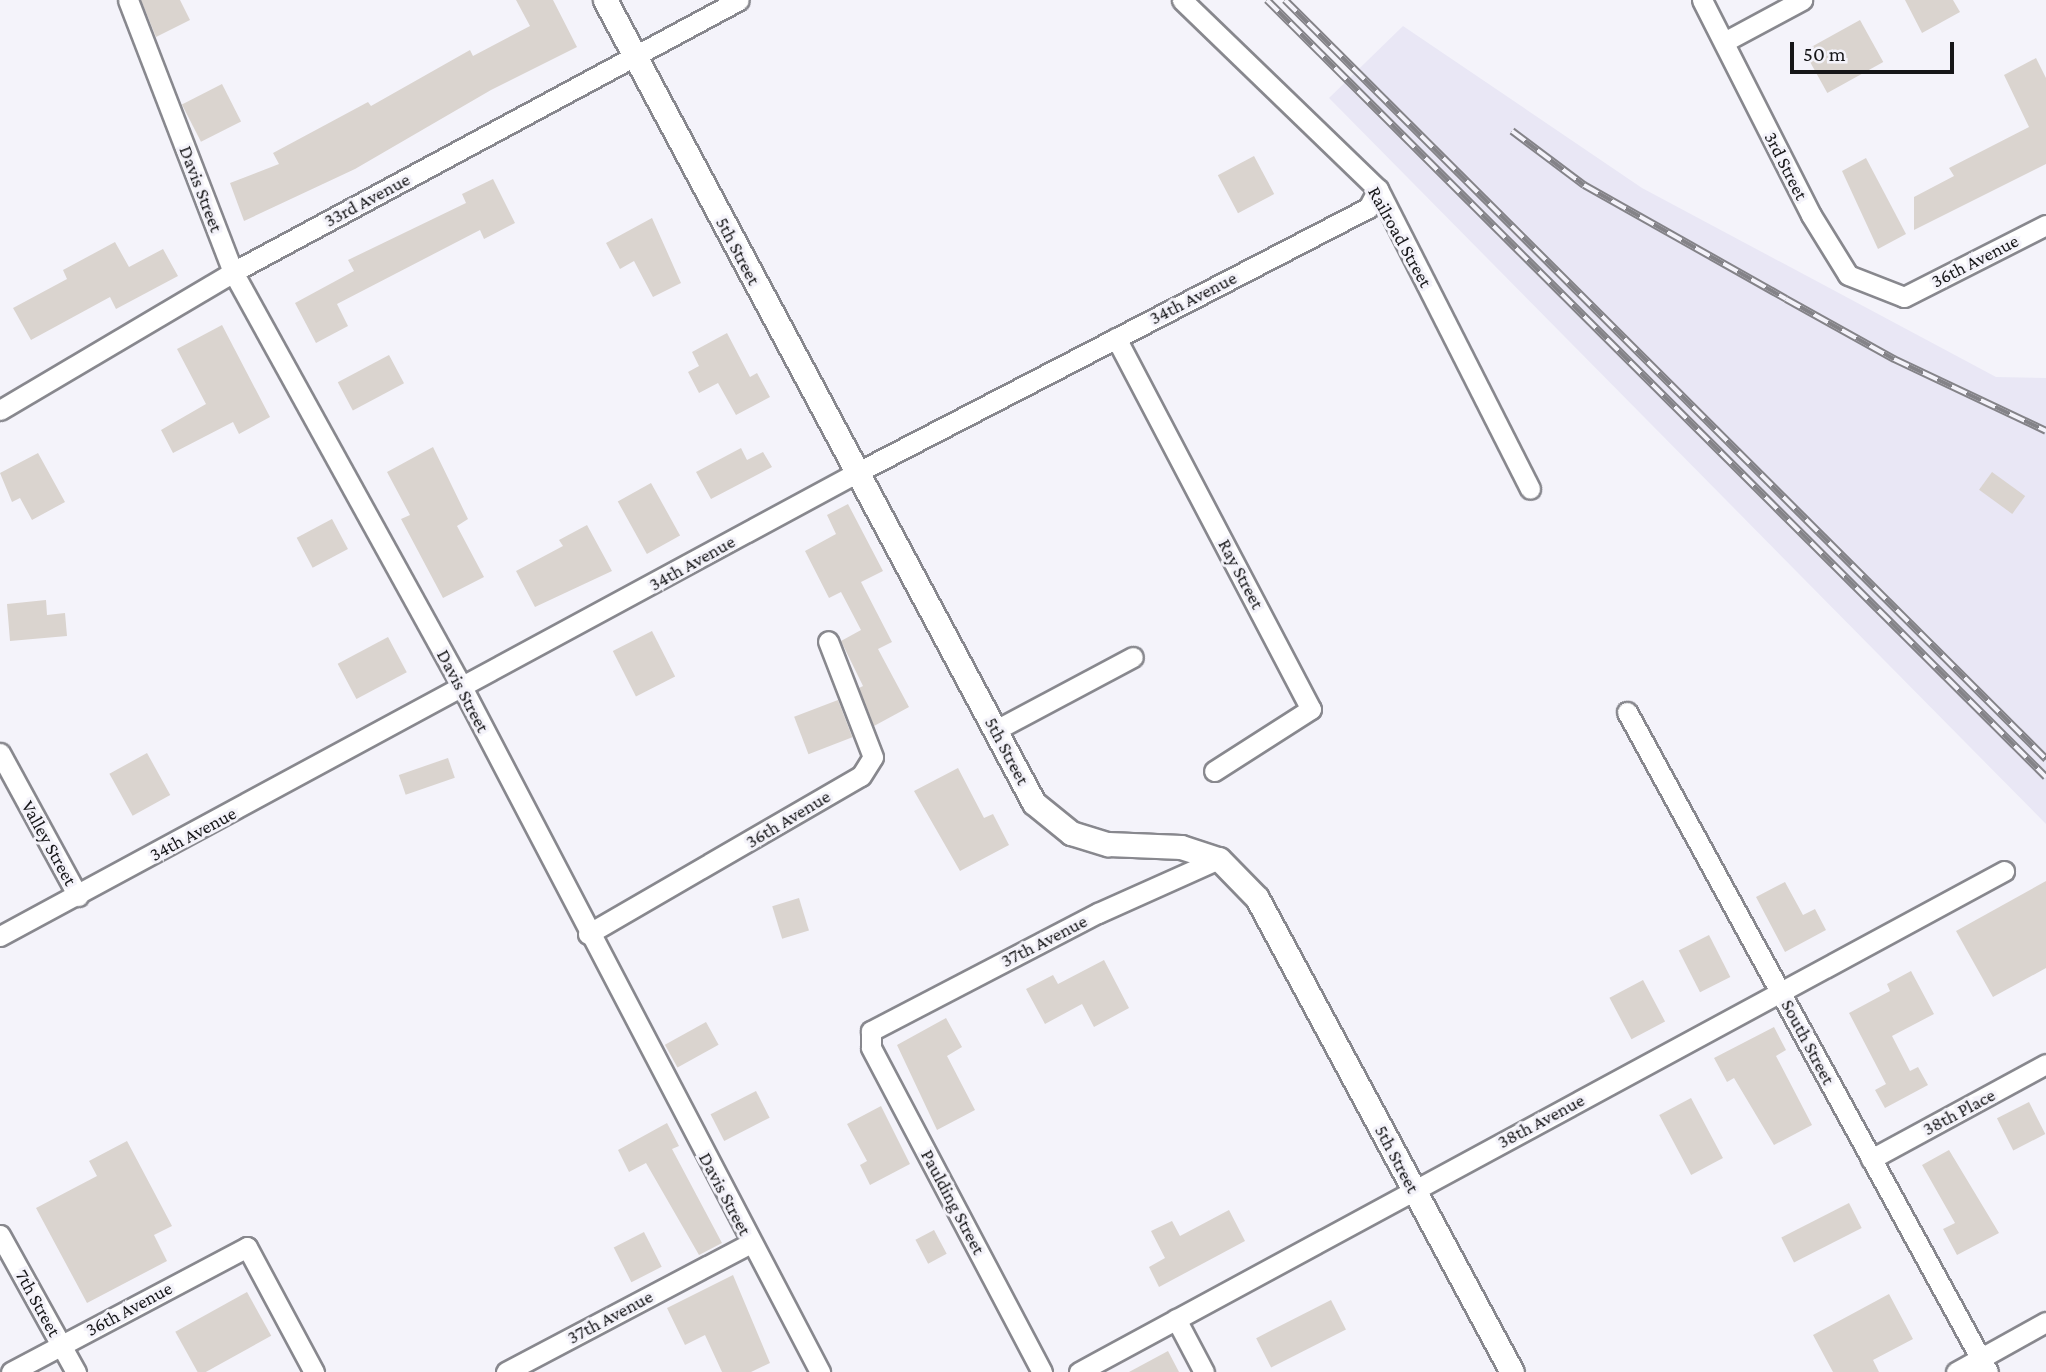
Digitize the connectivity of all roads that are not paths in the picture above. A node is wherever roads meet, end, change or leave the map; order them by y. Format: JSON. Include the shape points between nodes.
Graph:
{"nodes":[{"id":1,"x":128,"y":0,"type":"edge"},
{"id":2,"x":605,"y":0,"type":"edge"},
{"id":3,"x":739,"y":0,"type":"edge"},
{"id":4,"x":1182,"y":0,"type":"edge"},
{"id":5,"x":1702,"y":0,"type":"edge"},
{"id":6,"x":1802,"y":0,"type":"edge"},
{"id":7,"x":1724,"y":42,"type":"junction"},
{"id":8,"x":635,"y":56,"type":"junction"},
{"id":9,"x":1378,"y":189,"type":"junction"},
{"id":10,"x":2046,"y":225,"type":"edge"},
{"id":11,"x":233,"y":272,"type":"junction"},
{"id":12,"x":1904,"y":297,"type":"joint"},
{"id":13,"x":1116,"y":338,"type":"junction"},
{"id":14,"x":0,"y":410,"type":"edge"},
{"id":15,"x":856,"y":473,"type":"junction"},
{"id":16,"x":1530,"y":489,"type":"dead end"},
{"id":17,"x":828,"y":641,"type":"dead end"},
{"id":18,"x":1133,"y":657,"type":"dead end"},
{"id":19,"x":463,"y":689,"type":"junction"},
{"id":20,"x":1627,"y":712,"type":"dead end"},
{"id":21,"x":996,"y":730,"type":"junction"},
{"id":22,"x":0,"y":753,"type":"edge"},
{"id":23,"x":1214,"y":771,"type":"dead end"},
{"id":24,"x":1219,"y":859,"type":"junction"},
{"id":25,"x":2004,"y":871,"type":"dead end"},
{"id":26,"x":78,"y":896,"type":"junction"},
{"id":27,"x":588,"y":934,"type":"junction"},
{"id":28,"x":0,"y":936,"type":"edge"},
{"id":29,"x":1782,"y":993,"type":"junction"},
{"id":30,"x":872,"y":1031,"type":"joint"},
{"id":31,"x":2046,"y":1064,"type":"edge"},
{"id":32,"x":1871,"y":1159,"type":"junction"},
{"id":33,"x":1413,"y":1189,"type":"junction"},
{"id":34,"x":0,"y":1235,"type":"edge"},
{"id":35,"x":751,"y":1243,"type":"junction"},
{"id":36,"x":1176,"y":1319,"type":"junction"},
{"id":37,"x":2046,"y":1322,"type":"edge"},
{"id":38,"x":62,"y":1345,"type":"junction"},
{"id":39,"x":1984,"y":1365,"type":"edge"},
{"id":40,"x":11,"y":1372,"type":"edge"},
{"id":41,"x":76,"y":1372,"type":"edge"},
{"id":42,"x":314,"y":1372,"type":"edge"},
{"id":43,"x":506,"y":1372,"type":"edge"},
{"id":44,"x":820,"y":1372,"type":"edge"},
{"id":45,"x":1042,"y":1372,"type":"edge"},
{"id":46,"x":1079,"y":1372,"type":"edge"},
{"id":47,"x":1204,"y":1372,"type":"edge"},
{"id":48,"x":1512,"y":1372,"type":"edge"},
{"id":49,"x":1956,"y":1372,"type":"edge"}],
"edges":[{"from":1,"to":11,"type":"street","name":"Davis Street"},
{"from":2,"to":8,"type":"street","name":"5th Street"},
{"from":3,"to":8,"type":"street","name":"33rd Avenue"},
{"from":4,"to":9,"type":"street","name":"Railroad Street"},
{"from":5,"to":7,"type":"street","name":"3rd Street"},
{"from":6,"to":7,"type":"street"},
{"from":7,"to":12,"type":"street","name":"3rd Street","via":[[1811,215],[1848,275]]},
{"from":8,"to":11,"type":"street","name":"33rd Avenue"},
{"from":8,"to":15,"type":"street","name":"5th Street"},
{"from":9,"to":13,"type":"street","name":"34th Avenue","via":[[1368,208]]},
{"from":9,"to":16,"type":"street","name":"Railroad Street"},
{"from":10,"to":12,"type":"street","name":"36th Avenue"},
{"from":11,"to":14,"type":"street","name":"33rd Avenue"},
{"from":11,"to":19,"type":"street","name":"Davis Street"},
{"from":13,"to":15,"type":"street","name":"34th Avenue"},
{"from":13,"to":23,"type":"street","name":"Ray Street","via":[[1311,709]]},
{"from":15,"to":19,"type":"street","name":"34th Avenue"},
{"from":15,"to":21,"type":"street","name":"5th Street"},
{"from":17,"to":27,"type":"street","name":"36th Avenue","via":[[873,757],[861,776]]},
{"from":18,"to":21,"type":"street"},
{"from":19,"to":26,"type":"street","name":"34th Avenue"},
{"from":19,"to":27,"type":"street","name":"Davis Street"},
{"from":20,"to":29,"type":"street","name":"South Street"},
{"from":21,"to":24,"type":"street","name":"5th Street","via":[[1034,803],[1071,833],[1108,844],[1181,847]]},
{"from":22,"to":26,"type":"street","name":"Valley Street"},
{"from":24,"to":30,"type":"street","name":"37th Avenue","via":[[1098,913]]},
{"from":24,"to":33,"type":"street","name":"5th Street","via":[[1257,898]]},
{"from":25,"to":29,"type":"street","name":"38th Avenue"},
{"from":26,"to":28,"type":"street","name":"34th Avenue"},
{"from":27,"to":35,"type":"street","name":"Davis Street"},
{"from":29,"to":32,"type":"street","name":"South Street"},
{"from":29,"to":33,"type":"street","name":"38th Avenue"},
{"from":30,"to":45,"type":"street","name":"Paulding Street","via":[[871,1047]]},
{"from":31,"to":32,"type":"street","name":"38th Place"},
{"from":32,"to":39,"type":"street","name":"South Street"},
{"from":33,"to":36,"type":"street","name":"38th Avenue"},
{"from":33,"to":48,"type":"street","name":"5th Street"},
{"from":34,"to":38,"type":"street","name":"7th Street"},
{"from":35,"to":43,"type":"street","name":"37th Avenue"},
{"from":35,"to":44,"type":"street","name":"Davis Street"},
{"from":36,"to":46,"type":"street","name":"38th Avenue"},
{"from":36,"to":47,"type":"street"},
{"from":37,"to":39,"type":"street"},
{"from":38,"to":40,"type":"street","name":"36th Avenue"},
{"from":38,"to":41,"type":"street","name":"7th Street"},
{"from":38,"to":42,"type":"street","name":"36th Avenue","via":[[247,1247]]},
{"from":39,"to":49,"type":"street"}]}
